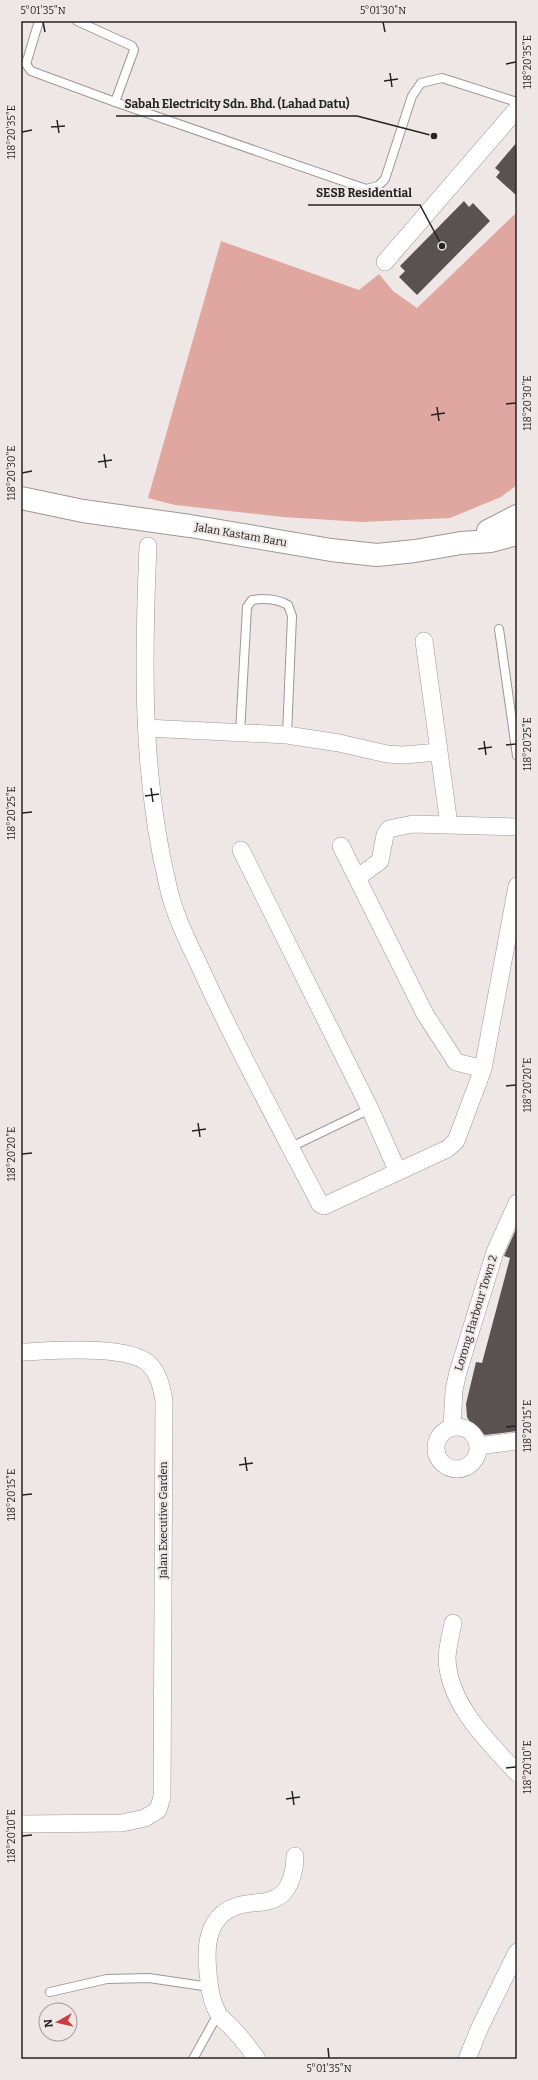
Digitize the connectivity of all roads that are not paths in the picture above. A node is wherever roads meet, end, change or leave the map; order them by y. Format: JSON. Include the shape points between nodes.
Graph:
{"nodes":[{"id":1,"x":39,"y":21,"type":"edge"},
{"id":2,"x":77,"y":21,"type":"edge"},
{"id":3,"x":115,"y":102,"type":"junction"},
{"id":4,"x":517,"y":102,"type":"edge"},
{"id":5,"x":517,"y":109,"type":"edge"},
{"id":6,"x":385,"y":262,"type":"dead end"},
{"id":7,"x":21,"y":498,"type":"edge"},
{"id":8,"x":517,"y":516,"type":"edge"},
{"id":9,"x":517,"y":534,"type":"edge"},
{"id":10,"x":461,"y":543,"type":"junction"},
{"id":11,"x":148,"y":546,"type":"dead end"},
{"id":12,"x":499,"y":628,"type":"dead end"},
{"id":13,"x":424,"y":641,"type":"dead end"},
{"id":14,"x":146,"y":728,"type":"junction"},
{"id":15,"x":240,"y":733,"type":"junction"},
{"id":16,"x":287,"y":735,"type":"junction"},
{"id":17,"x":439,"y":752,"type":"junction"},
{"id":18,"x":517,"y":756,"type":"edge"},
{"id":19,"x":449,"y":825,"type":"junction"},
{"id":20,"x":517,"y":827,"type":"edge"},
{"id":21,"x":341,"y":846,"type":"dead end"},
{"id":22,"x":241,"y":850,"type":"dead end"},
{"id":23,"x":357,"y":878,"type":"junction"},
{"id":24,"x":517,"y":886,"type":"edge"},
{"id":25,"x":483,"y":1069,"type":"junction"},
{"id":26,"x":370,"y":1108,"type":"junction"},
{"id":27,"x":291,"y":1147,"type":"junction"},
{"id":28,"x":398,"y":1172,"type":"junction"},
{"id":29,"x":517,"y":1203,"type":"edge"},
{"id":30,"x":21,"y":1352,"type":"edge"},
{"id":31,"x":452,"y":1427,"type":"junction"},
{"id":32,"x":517,"y":1441,"type":"edge"},
{"id":33,"x":478,"y":1446,"type":"junction"},
{"id":34,"x":454,"y":1623,"type":"dead end"},
{"id":35,"x":517,"y":1772,"type":"edge"},
{"id":36,"x":21,"y":1824,"type":"edge"},
{"id":37,"x":295,"y":1856,"type":"dead end"},
{"id":38,"x":517,"y":1952,"type":"edge"},
{"id":39,"x":210,"y":1987,"type":"junction"},
{"id":40,"x":50,"y":1992,"type":"dead end"},
{"id":41,"x":218,"y":2014,"type":"junction"},
{"id":42,"x":193,"y":2059,"type":"edge"},
{"id":43,"x":257,"y":2059,"type":"edge"},
{"id":44,"x":467,"y":2059,"type":"edge"}],
"edges":[{"from":1,"to":3,"type":"lane","via":[[26,64],[31,71]]},
{"from":2,"to":3,"type":"lane","via":[[132,46],[134,50]]},
{"from":3,"to":4,"type":"lane","via":[[366,189],[378,186],[385,179],[412,96],[421,83],[442,78]]},
{"from":5,"to":6,"type":"street"},
{"from":7,"to":10,"type":"street","name":"Jalan Kastam Baru","via":[[83,511],[377,555],[415,552]]},
{"from":8,"to":10,"type":"street","name":"Jalan Kastam Baru"},
{"from":9,"to":10,"type":"street","name":"Jalan Kastam Baru","via":[[491,541]]},
{"from":11,"to":14,"type":"street","via":[[144,653]]},
{"from":12,"to":18,"type":"lane"},
{"from":13,"to":17,"type":"street"},
{"from":14,"to":15,"type":"street"},
{"from":14,"to":27,"type":"street","via":[[154,807],[168,886],[177,916],[234,1042]]},
{"from":15,"to":16,"type":"street"},
{"from":15,"to":16,"type":"lane","via":[[247,607],[252,600],[263,599],[280,601],[288,605],[292,616]]},
{"from":16,"to":17,"type":"street","via":[[387,754]]},
{"from":17,"to":19,"type":"street"},
{"from":19,"to":20,"type":"street"},
{"from":19,"to":23,"type":"street","via":[[413,824],[389,829],[385,835],[380,861]]},
{"from":21,"to":23,"type":"street"},
{"from":22,"to":26,"type":"street"},
{"from":23,"to":25,"type":"street","via":[[425,1014],[456,1062]]},
{"from":24,"to":25,"type":"street"},
{"from":25,"to":28,"type":"street","via":[[456,1141]]},
{"from":26,"to":27,"type":"lane"},
{"from":26,"to":28,"type":"street"},
{"from":27,"to":28,"type":"street","via":[[320,1204],[324,1206]]},
{"from":29,"to":31,"type":"street","name":"Lorong Harbour Town 2","via":[[495,1252],[458,1372],[454,1390]]},
{"from":30,"to":36,"type":"street","name":"Jalan Executive Garden","via":[[101,1350],[127,1353],[148,1363],[159,1377],[164,1400],[162,1797],[158,1810],[145,1818],[122,1823]]},
{"from":31,"to":33,"type":"street","via":[[469,1431],[475,1437]]},
{"from":31,"to":33,"type":"street","via":[[438,1438],[436,1446],[439,1459],[448,1468],[465,1467],[472,1462]]},
{"from":32,"to":33,"type":"street"},
{"from":34,"to":35,"type":"street","via":[[447,1657],[454,1693],[480,1731]]},
{"from":37,"to":39,"type":"street","via":[[295,1868],[282,1895],[262,1903],[249,1902],[236,1906],[215,1920],[207,1939]]},
{"from":38,"to":44,"type":"street"},
{"from":39,"to":40,"type":"lane","via":[[149,1978],[107,1979]]},
{"from":39,"to":41,"type":"street"},
{"from":41,"to":42,"type":"lane"},
{"from":41,"to":43,"type":"street"}]}
